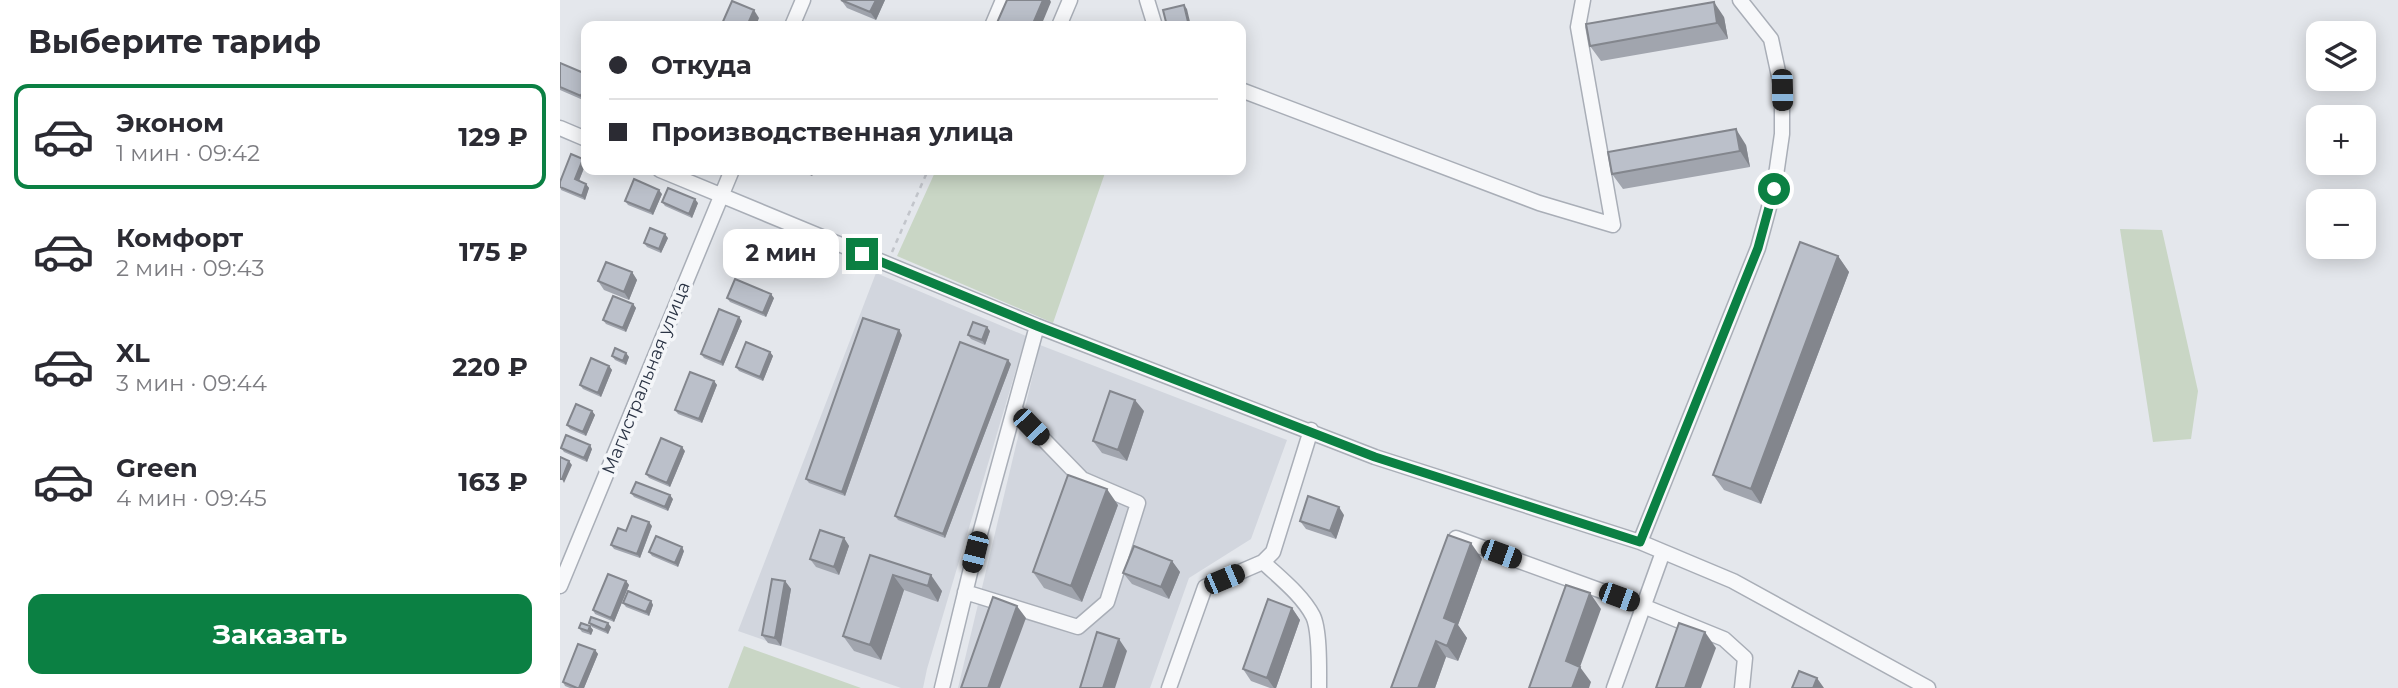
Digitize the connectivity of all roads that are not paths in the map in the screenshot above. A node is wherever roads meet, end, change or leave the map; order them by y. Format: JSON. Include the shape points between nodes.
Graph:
{"nodes":[{"id":1,"x":803,"y":0,"type":"edge"},
{"id":2,"x":1003,"y":0,"type":"edge"},
{"id":3,"x":1070,"y":0,"type":"edge"},
{"id":4,"x":1147,"y":0,"type":"edge"},
{"id":5,"x":1583,"y":0,"type":"edge"},
{"id":6,"x":1740,"y":0,"type":"edge"},
{"id":7,"x":794,"y":21,"type":"edge"},
{"id":8,"x":994,"y":21,"type":"edge"},
{"id":9,"x":1061,"y":21,"type":"edge"},
{"id":10,"x":1153,"y":21,"type":"edge"},
{"id":11,"x":1246,"y":92,"type":"edge"},
{"id":12,"x":560,"y":128,"type":"edge"},
{"id":13,"x":581,"y":137,"type":"edge"},
{"id":14,"x":672,"y":175,"type":"edge"},
{"id":15,"x":730,"y":175,"type":"edge"},
{"id":16,"x":722,"y":195,"type":"junction"},
{"id":17,"x":1037,"y":326,"type":"junction"},
{"id":18,"x":1014,"y":409,"type":"junction"},
{"id":19,"x":1311,"y":430,"type":"junction"},
{"id":20,"x":1453,"y":537,"type":"edge"},
{"id":21,"x":1640,"y":542,"type":"junction"},
{"id":22,"x":1663,"y":552,"type":"junction"},
{"id":23,"x":1263,"y":562,"type":"junction"},
{"id":24,"x":560,"y":586,"type":"edge"},
{"id":25,"x":965,"y":592,"type":"junction"},
{"id":26,"x":1643,"y":606,"type":"junction"},
{"id":27,"x":942,"y":688,"type":"edge"},
{"id":28,"x":1169,"y":688,"type":"edge"},
{"id":29,"x":1319,"y":688,"type":"edge"},
{"id":30,"x":1614,"y":688,"type":"edge"},
{"id":31,"x":1742,"y":688,"type":"edge"},
{"id":32,"x":1928,"y":688,"type":"edge"}],
"edges":[{"from":1,"to":7,"type":"street"},
{"from":2,"to":8,"type":"street"},
{"from":3,"to":9,"type":"street"},
{"from":4,"to":10,"type":"street"},
{"from":5,"to":11,"type":"street","via":[[1578,27],[1613,225],[1539,203]]},
{"from":6,"to":21,"type":"street","via":[[1771,38],[1782,90],[1783,134],[1774,189],[1758,248]]},
{"from":12,"to":13,"type":"street"},
{"from":14,"to":16,"type":"street"},
{"from":15,"to":16,"type":"street","name":"Магистральная улица"},
{"from":16,"to":17,"type":"street"},
{"from":16,"to":24,"type":"street","name":"Магистральная улица"},
{"from":17,"to":18,"type":"street"},
{"from":17,"to":19,"type":"street"},
{"from":18,"to":25,"type":"street"},
{"from":18,"to":25,"type":"street","via":[[1082,480],[1138,503],[1107,603],[1078,627]]},
{"from":19,"to":21,"type":"street","via":[[1375,457]]},
{"from":19,"to":23,"type":"street","via":[[1273,552]]},
{"from":20,"to":26,"type":"street"},
{"from":21,"to":22,"type":"street"},
{"from":22,"to":26,"type":"street"},
{"from":22,"to":32,"type":"street","via":[[1733,581]]},
{"from":23,"to":28,"type":"street","via":[[1205,587]]},
{"from":23,"to":29,"type":"street","via":[[1314,617]]},
{"from":25,"to":27,"type":"street"},
{"from":26,"to":30,"type":"street"},
{"from":26,"to":31,"type":"street","via":[[1724,639],[1745,658]]}]}
